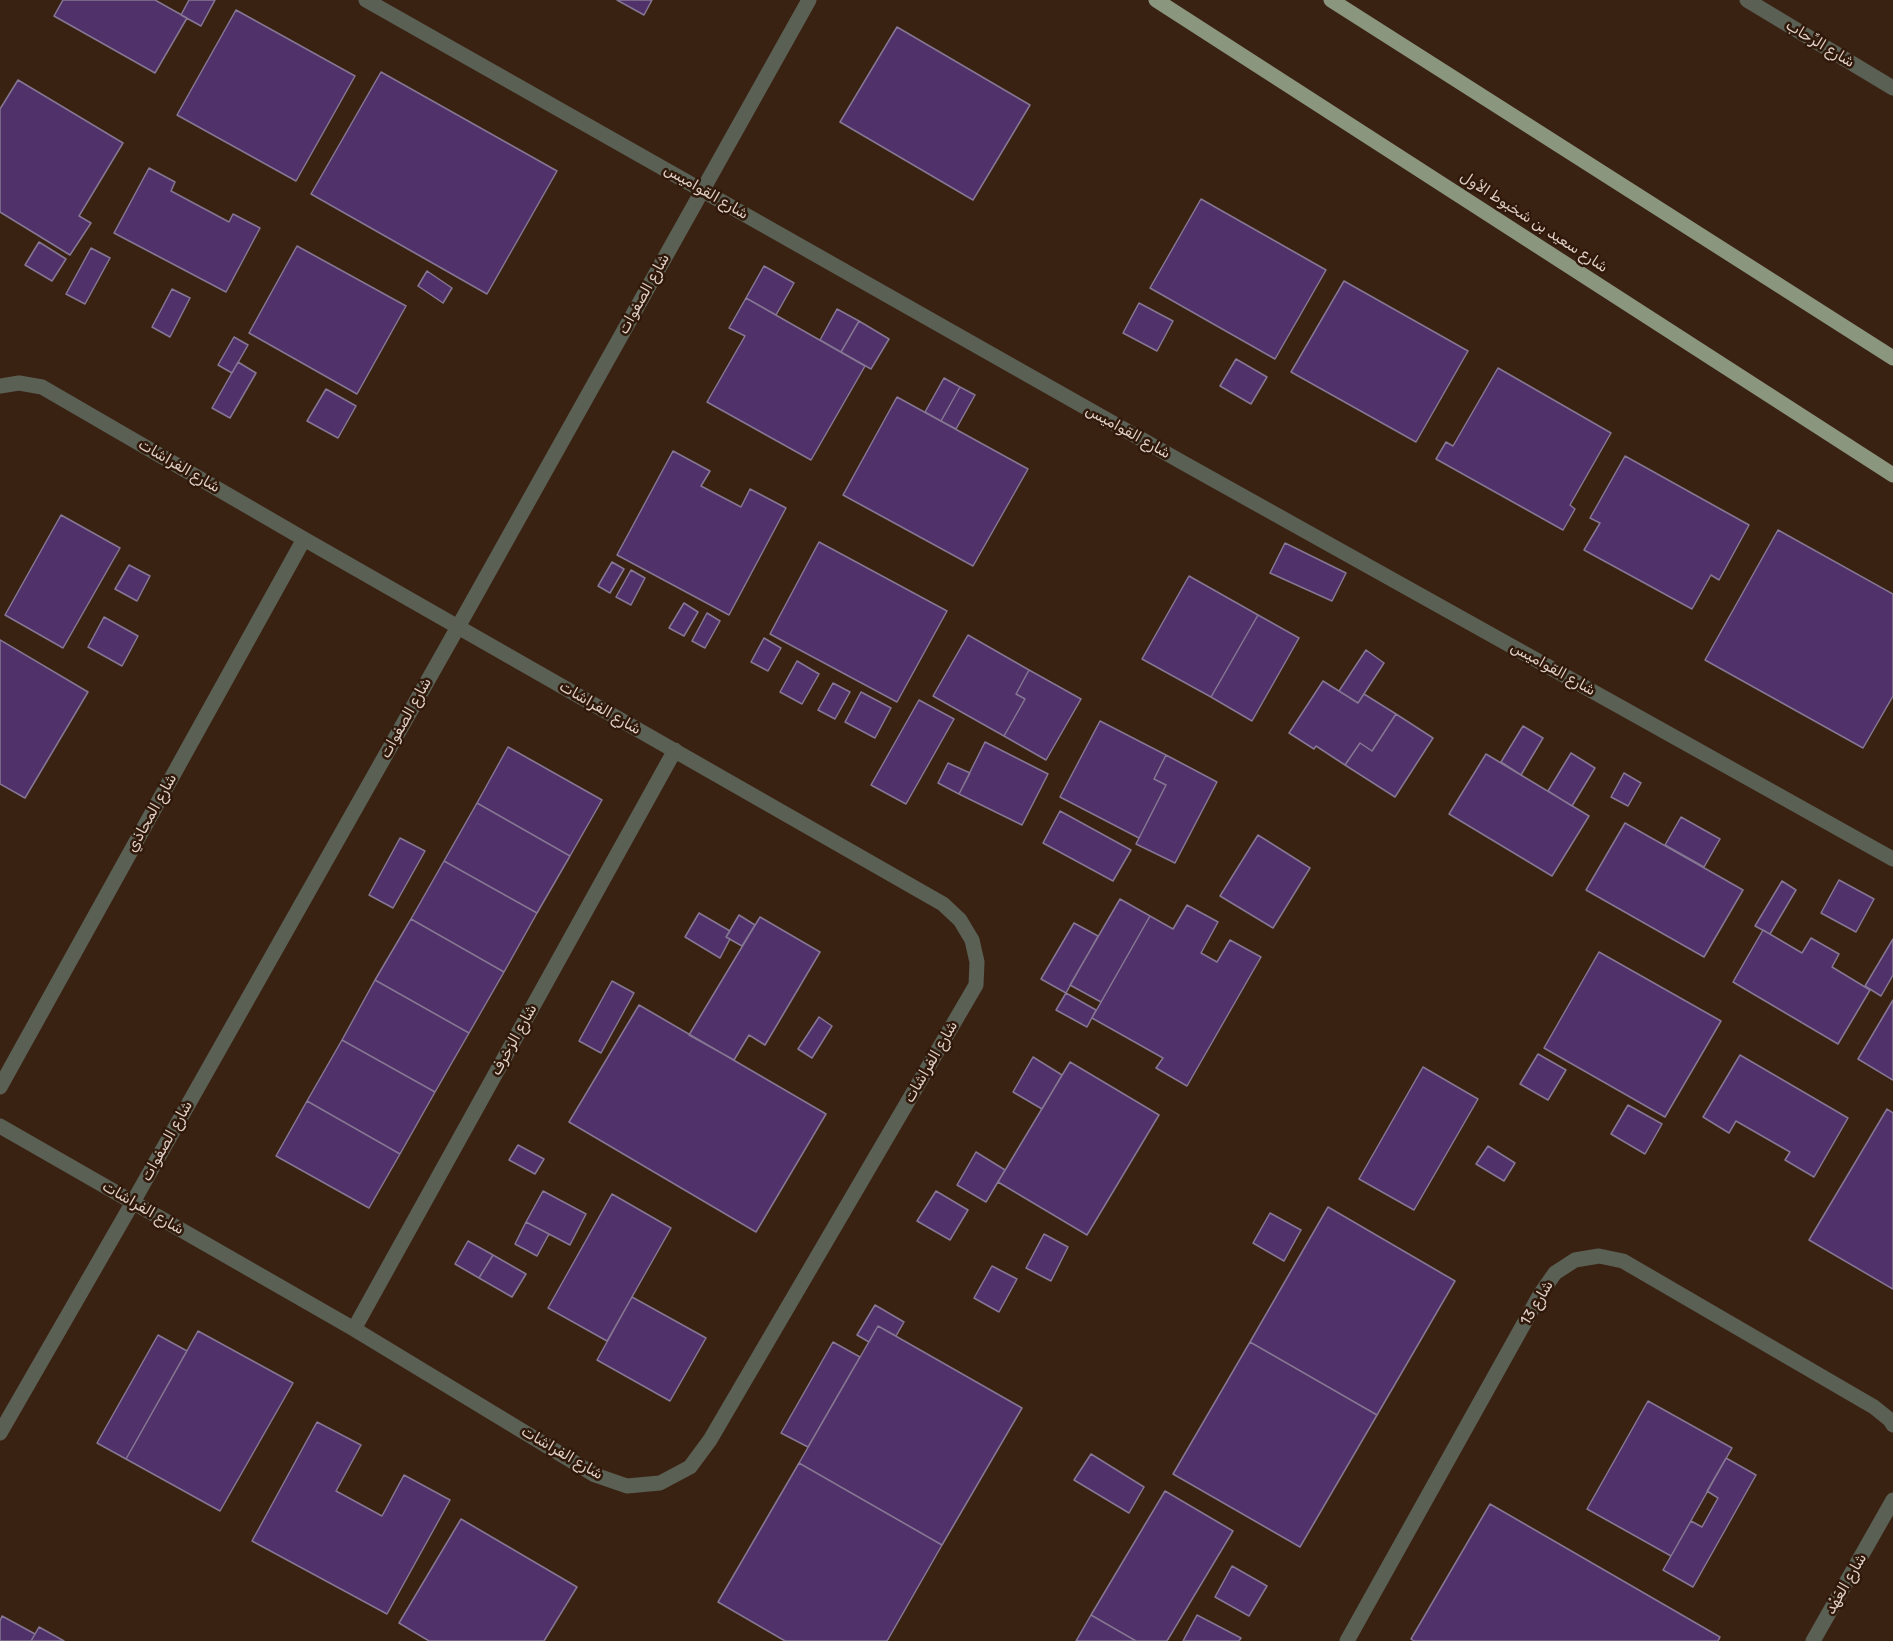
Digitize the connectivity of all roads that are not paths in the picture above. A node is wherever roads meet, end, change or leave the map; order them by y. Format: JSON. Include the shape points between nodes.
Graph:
{"nodes":[{"id":1,"x":366,"y":0,"type":"edge"},
{"id":2,"x":809,"y":0,"type":"edge"},
{"id":3,"x":1156,"y":0,"type":"edge"},
{"id":4,"x":1331,"y":0,"type":"edge"},
{"id":5,"x":1747,"y":0,"type":"edge"},
{"id":6,"x":1893,"y":88,"type":"edge"},
{"id":7,"x":703,"y":190,"type":"junction"},
{"id":8,"x":1893,"y":358,"type":"edge"},
{"id":9,"x":0,"y":386,"type":"edge"},
{"id":10,"x":1893,"y":475,"type":"edge"},
{"id":11,"x":304,"y":539,"type":"junction"},
{"id":12,"x":458,"y":627,"type":"junction"},
{"id":13,"x":675,"y":750,"type":"junction"},
{"id":14,"x":1893,"y":859,"type":"edge"},
{"id":15,"x":0,"y":1087,"type":"edge"},
{"id":16,"x":0,"y":1126,"type":"edge"},
{"id":17,"x":133,"y":1202,"type":"junction"},
{"id":18,"x":354,"y":1329,"type":"junction"},
{"id":19,"x":1893,"y":1425,"type":"edge"},
{"id":20,"x":0,"y":1433,"type":"edge"},
{"id":21,"x":1893,"y":1500,"type":"edge"},
{"id":22,"x":1347,"y":1641,"type":"edge"},
{"id":23,"x":1813,"y":1641,"type":"edge"}],
"edges":[{"from":1,"to":7,"type":"street","name":"شارع القواميس"},
{"from":2,"to":7,"type":"street","name":"شارع الصفوات"},
{"from":3,"to":10,"type":"main road","name":"شارع سعيد بن شخبوط الأول"},
{"from":4,"to":8,"type":"main road"},
{"from":5,"to":6,"type":"street","name":"شارع الرِّحاب"},
{"from":7,"to":12,"type":"street","name":"شارع الصفوات"},
{"from":7,"to":14,"type":"street","name":"شارع القواميس"},
{"from":9,"to":11,"type":"street","name":"شارع الفراشات","via":[[19,383],[42,387]]},
{"from":11,"to":12,"type":"street","name":"شارع الفراشات"},
{"from":11,"to":15,"type":"street","name":"شارع المحاذي"},
{"from":12,"to":13,"type":"street","name":"شارع الفراشات"},
{"from":12,"to":17,"type":"street","name":"شارع الصفوات"},
{"from":13,"to":18,"type":"street","name":"شارع الزخرف"},
{"from":13,"to":18,"type":"street","name":"شارع الفراشات","via":[[943,904],[960,920],[972,940],[977,962],[976,985],[710,1440],[690,1467],[660,1483],[627,1486],[595,1475]]},
{"from":16,"to":17,"type":"street","name":"شارع الفراشات"},
{"from":17,"to":18,"type":"street","name":"شارع الفراشات"},
{"from":17,"to":20,"type":"street","name":"شارع الصفوات"},
{"from":19,"to":22,"type":"street","name":"شارع 13","via":[[1874,1407],[1623,1261],[1599,1256],[1575,1260],[1555,1273],[1541,1293]]},
{"from":21,"to":23,"type":"street","name":"شارع العَهْد"}]}
